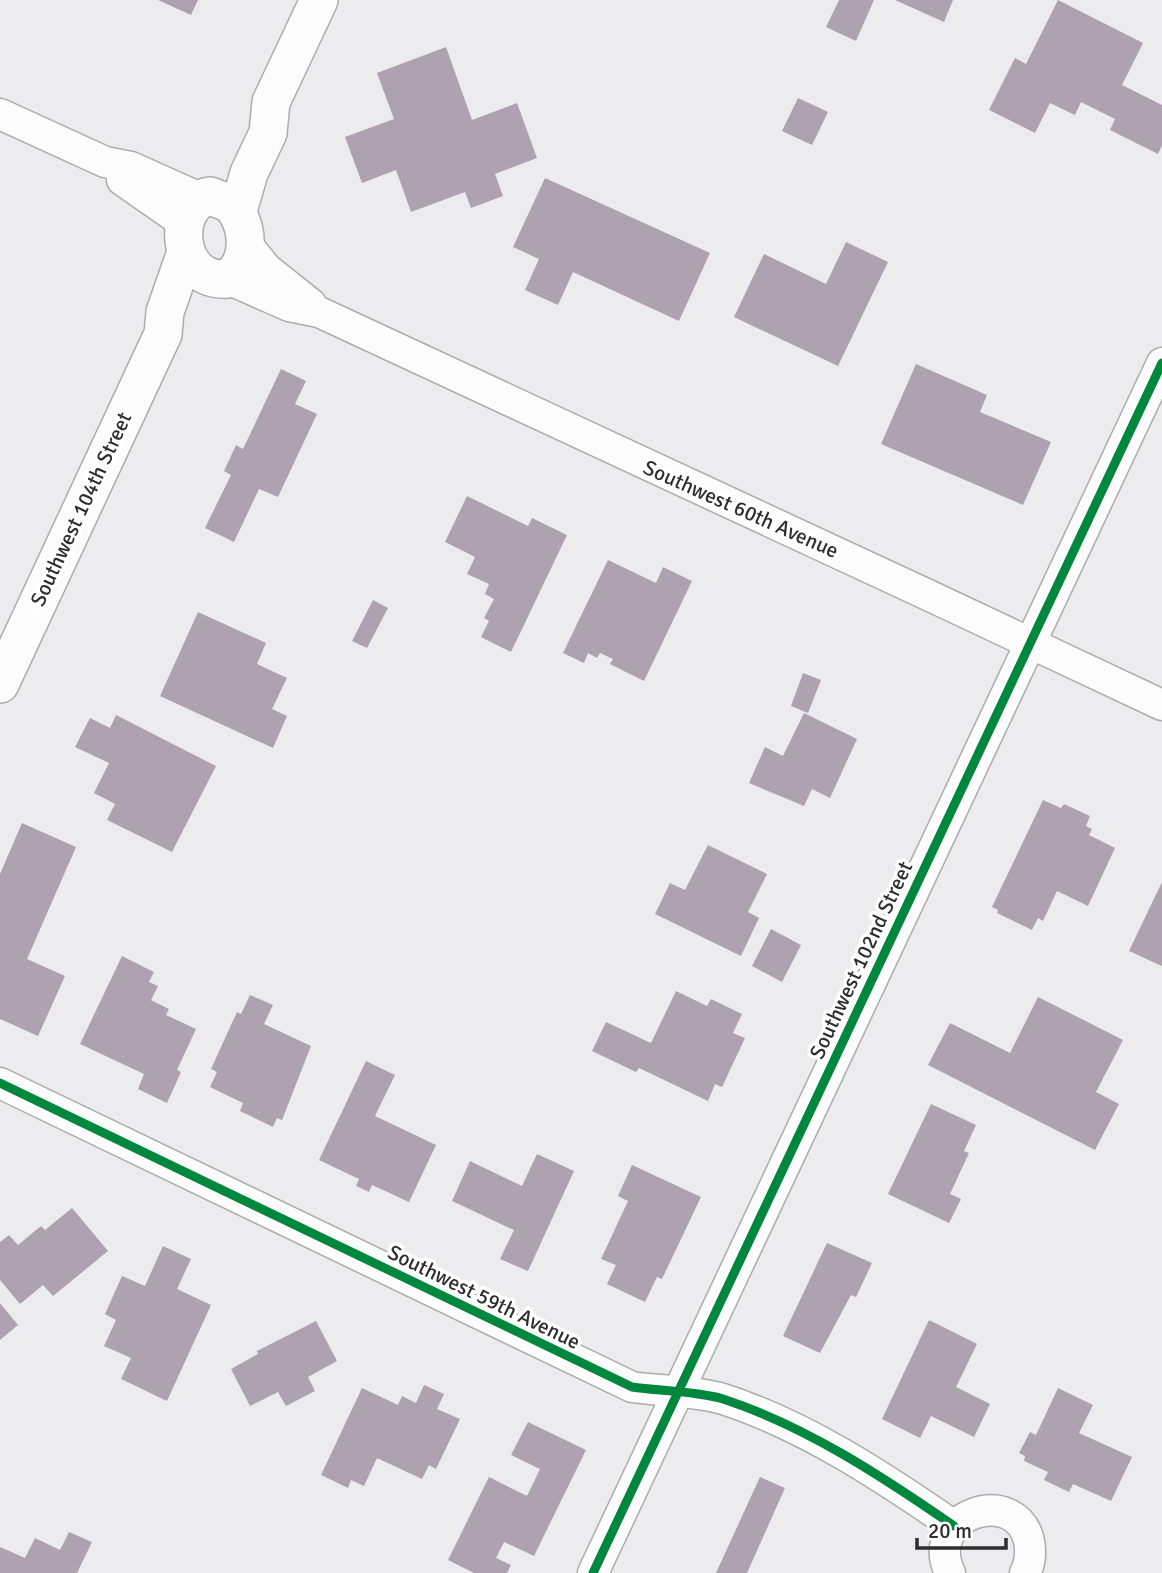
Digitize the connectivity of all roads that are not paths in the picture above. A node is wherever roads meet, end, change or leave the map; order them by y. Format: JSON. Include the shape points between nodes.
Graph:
{"nodes":[{"id":1,"x":319,"y":0,"type":"edge"},
{"id":2,"x":0,"y":114,"type":"edge"},
{"id":3,"x":211,"y":221,"type":"junction"},
{"id":4,"x":222,"y":280,"type":"junction"},
{"id":5,"x":319,"y":312,"type":"junction"},
{"id":6,"x":163,"y":334,"type":"junction"},
{"id":7,"x":1162,"y":363,"type":"edge"},
{"id":8,"x":1031,"y":641,"type":"junction"},
{"id":9,"x":0,"y":684,"type":"edge"},
{"id":10,"x":1162,"y":705,"type":"edge"},
{"id":11,"x":0,"y":1083,"type":"edge"},
{"id":12,"x":677,"y":1394,"type":"junction"},
{"id":13,"x":954,"y":1526,"type":"junction"},
{"id":14,"x":593,"y":1573,"type":"edge"},
{"id":15,"x":950,"y":1573,"type":"edge"},
{"id":16,"x":1025,"y":1573,"type":"edge"}],
"edges":[{"from":1,"to":3,"type":"street","name":"Southwest 104th Street","via":[[271,102],[268,133],[249,173]]},
{"from":2,"to":3,"type":"street","name":"Southwest 60th Avenue","via":[[105,162],[124,183]]},
{"from":3,"to":4,"type":"street","name":"Southwest 104th Street","via":[[243,264]]},
{"from":3,"to":4,"type":"street","via":[[192,267]]},
{"from":3,"to":5,"type":"street","name":"Southwest 60th Avenue"},
{"from":3,"to":6,"type":"street","name":"Southwest 104th Street","via":[[165,312]]},
{"from":4,"to":5,"type":"street","name":"Southwest 60th Avenue","via":[[289,306]]},
{"from":4,"to":6,"type":"street","name":"Southwest 104th Street","via":[[201,289]]},
{"from":5,"to":8,"type":"street","name":"Southwest 60th Avenue"},
{"from":6,"to":9,"type":"street","name":"Southwest 104th Street"},
{"from":7,"to":8,"type":"street","name":"Southwest 102nd Street"},
{"from":8,"to":10,"type":"street","name":"Southwest 60th Avenue"},
{"from":8,"to":12,"type":"street","name":"Southwest 102nd Street"},
{"from":11,"to":12,"type":"street","name":"Southwest 59th Avenue","via":[[632,1387]]},
{"from":12,"to":13,"type":"street","name":"Southwest 59th Avenue","via":[[720,1398],[786,1426],[874,1472]]},
{"from":12,"to":14,"type":"street","name":"Southwest 102nd Street"},
{"from":13,"to":15,"type":"street","via":[[944,1552]]},
{"from":13,"to":16,"type":"street","via":[[979,1511],[1008,1515],[1028,1536],[1031,1551]]}]}
